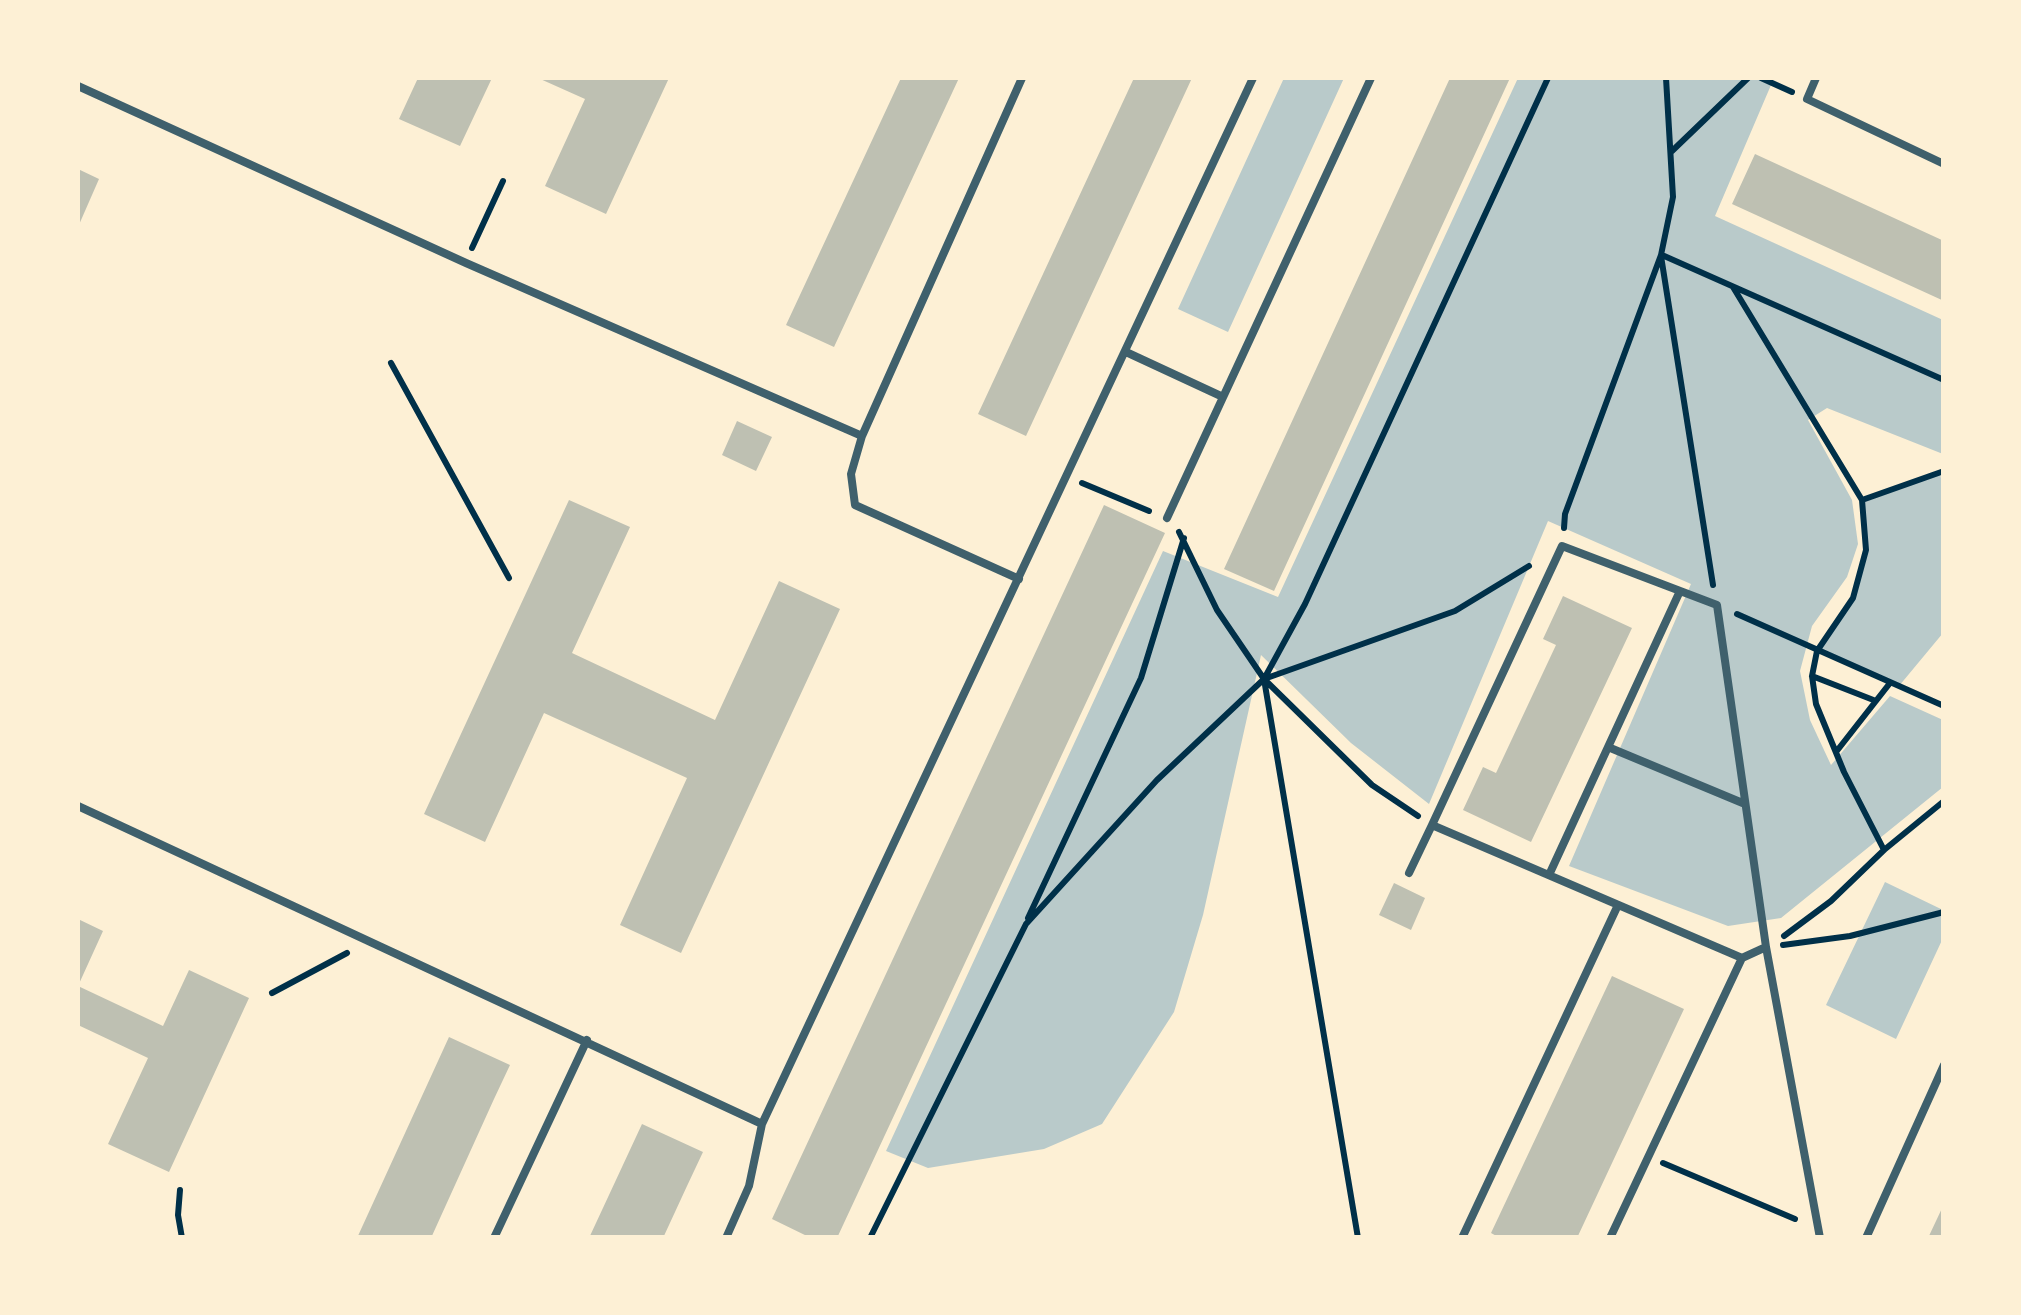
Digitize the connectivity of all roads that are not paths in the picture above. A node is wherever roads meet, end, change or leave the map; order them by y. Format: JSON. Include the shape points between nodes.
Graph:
{"nodes":[{"id":1,"x":1022,"y":78,"type":"edge"},
{"id":2,"x":1253,"y":78,"type":"edge"},
{"id":3,"x":1371,"y":78,"type":"edge"},
{"id":4,"x":1816,"y":78,"type":"edge"},
{"id":5,"x":78,"y":86,"type":"edge"},
{"id":6,"x":1944,"y":164,"type":"edge"},
{"id":7,"x":1126,"y":352,"type":"junction"},
{"id":8,"x":1224,"y":397,"type":"junction"},
{"id":9,"x":862,"y":436,"type":"junction"},
{"id":10,"x":1167,"y":518,"type":"road end"},
{"id":11,"x":1019,"y":579,"type":"junction"},
{"id":12,"x":1680,"y":591,"type":"junction"},
{"id":13,"x":1608,"y":747,"type":"junction"},
{"id":14,"x":1745,"y":804,"type":"junction"},
{"id":15,"x":78,"y":806,"type":"edge"},
{"id":16,"x":1432,"y":825,"type":"junction"},
{"id":17,"x":1409,"y":874,"type":"dead end"},
{"id":18,"x":1549,"y":875,"type":"junction"},
{"id":19,"x":1618,"y":905,"type":"junction"},
{"id":20,"x":1766,"y":948,"type":"junction"},
{"id":21,"x":1742,"y":958,"type":"junction"},
{"id":22,"x":588,"y":1040,"type":"junction"},
{"id":23,"x":1944,"y":1065,"type":"edge"},
{"id":24,"x":762,"y":1124,"type":"junction"},
{"id":25,"x":1820,"y":1233,"type":"edge"},
{"id":26,"x":494,"y":1238,"type":"edge"},
{"id":27,"x":726,"y":1238,"type":"edge"},
{"id":28,"x":1462,"y":1238,"type":"edge"},
{"id":29,"x":1610,"y":1238,"type":"edge"},
{"id":30,"x":1866,"y":1238,"type":"edge"}],
"edges":[{"from":1,"to":9,"type":"lane"},
{"from":2,"to":7,"type":"lane"},
{"from":3,"to":8,"type":"lane"},
{"from":4,"to":6,"type":"lane","via":[[1807,98]]},
{"from":5,"to":9,"type":"lane"},
{"from":7,"to":8,"type":"lane"},
{"from":7,"to":11,"type":"lane"},
{"from":8,"to":10,"type":"lane"},
{"from":9,"to":11,"type":"lane","via":[[851,474],[855,505]]},
{"from":11,"to":24,"type":"lane"},
{"from":12,"to":13,"type":"lane"},
{"from":12,"to":14,"type":"lane","via":[[1716,604]]},
{"from":12,"to":16,"type":"lane","via":[[1562,546]]},
{"from":13,"to":14,"type":"lane"},
{"from":13,"to":18,"type":"lane"},
{"from":14,"to":20,"type":"lane"},
{"from":15,"to":22,"type":"lane"},
{"from":16,"to":17,"type":"lane"},
{"from":16,"to":18,"type":"lane"},
{"from":18,"to":19,"type":"lane"},
{"from":19,"to":21,"type":"lane"},
{"from":19,"to":28,"type":"lane"},
{"from":20,"to":21,"type":"lane"},
{"from":20,"to":25,"type":"lane"},
{"from":21,"to":29,"type":"lane"},
{"from":22,"to":24,"type":"lane"},
{"from":22,"to":26,"type":"lane"},
{"from":23,"to":30,"type":"lane"},
{"from":24,"to":27,"type":"lane","via":[[749,1186]]}]}
